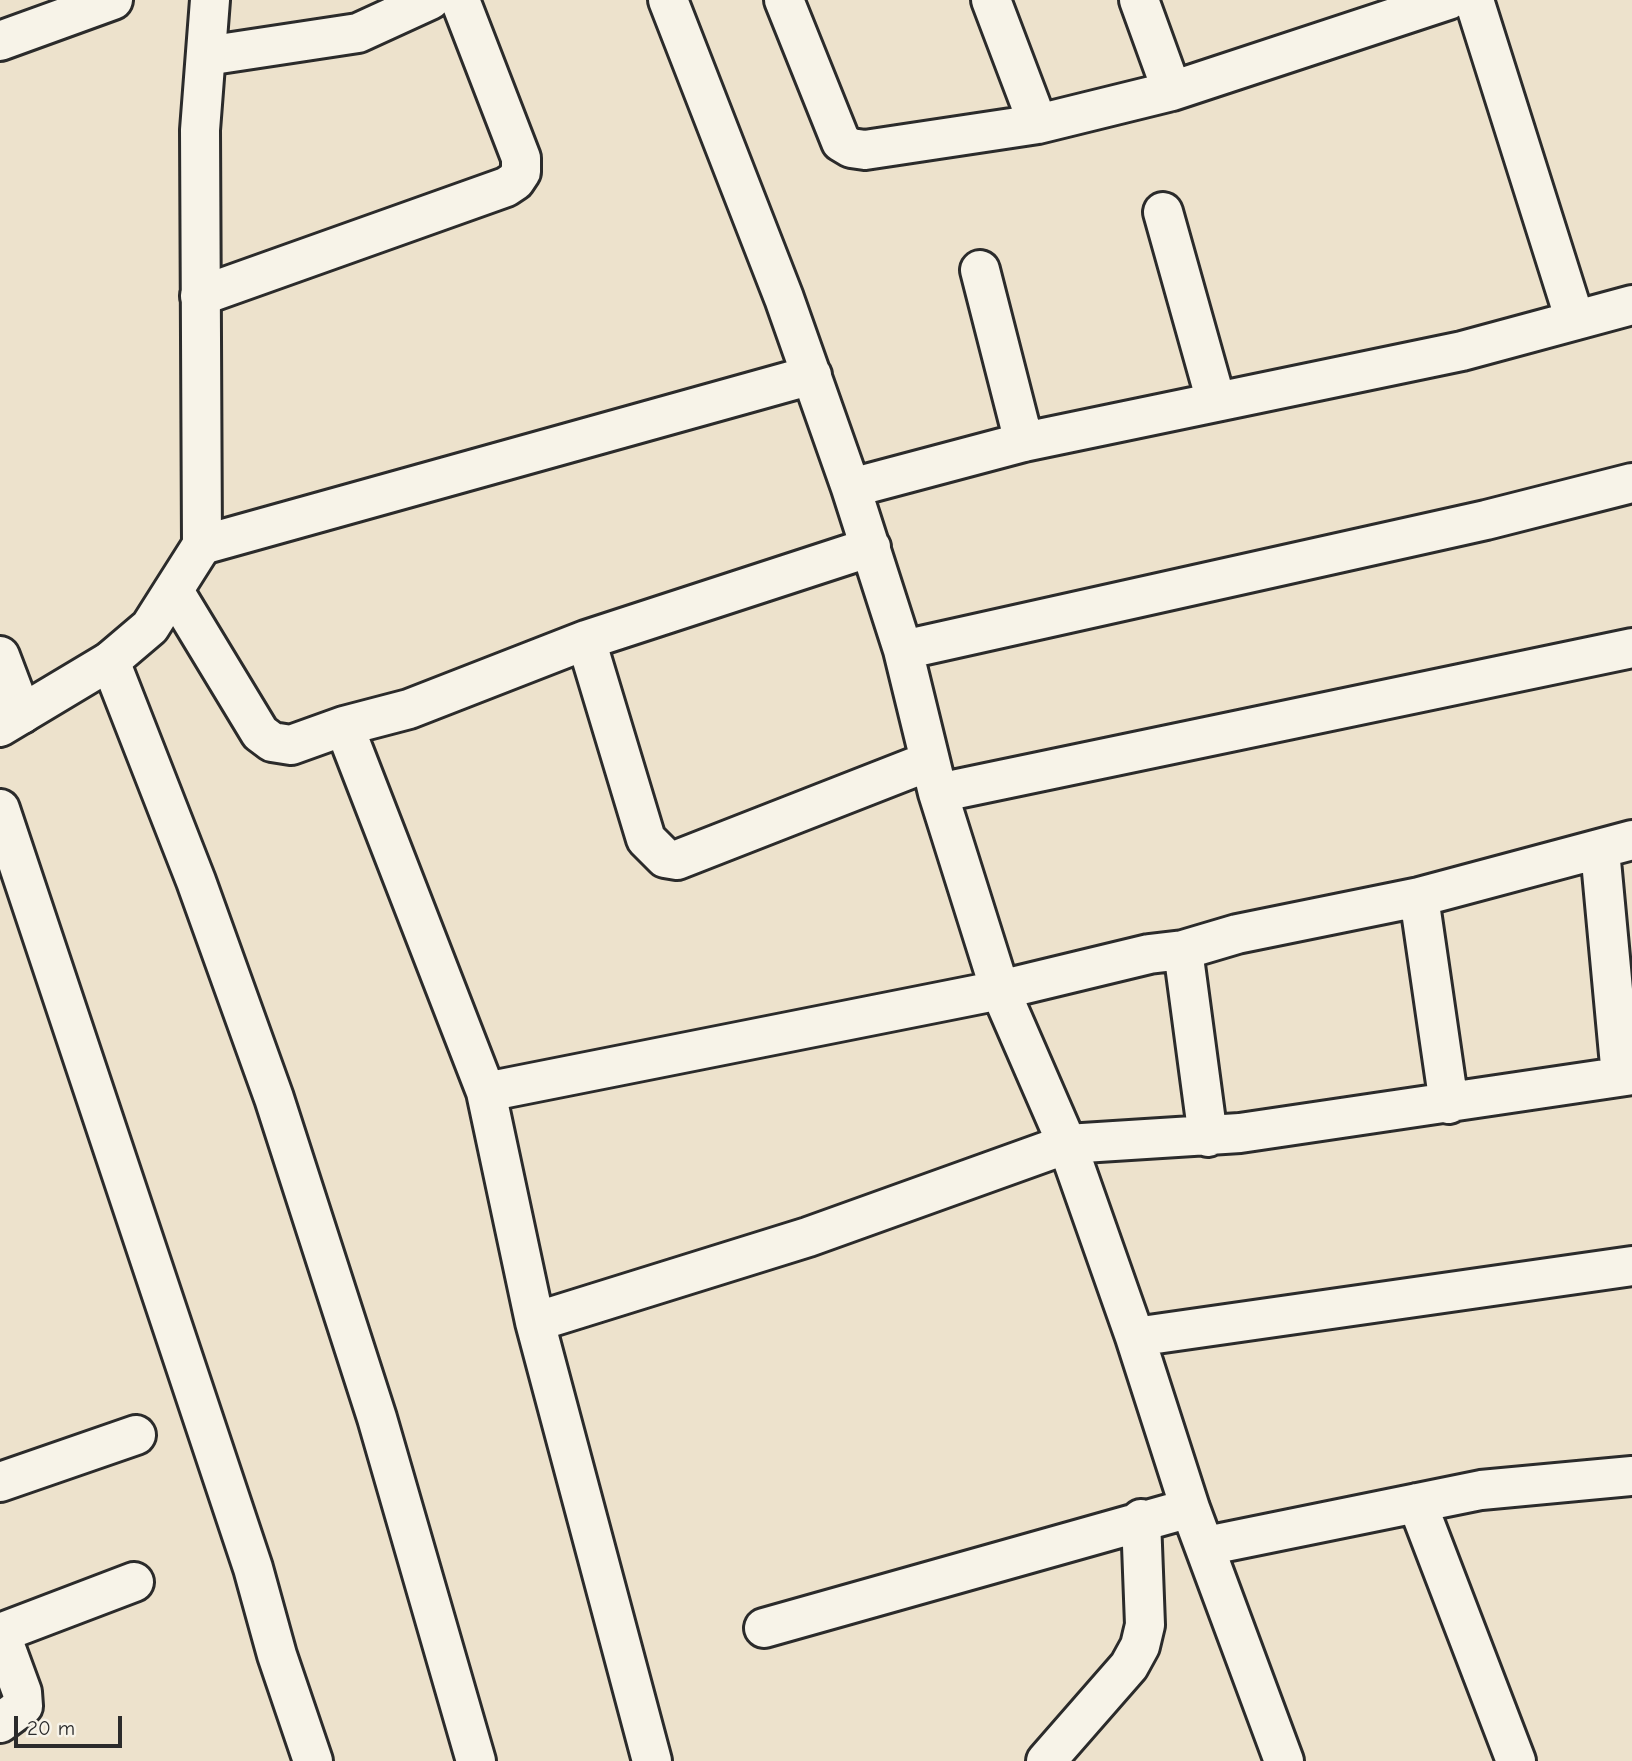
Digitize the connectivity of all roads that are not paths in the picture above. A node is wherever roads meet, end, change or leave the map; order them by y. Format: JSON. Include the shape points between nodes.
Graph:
{"nodes":[{"id":1,"x":210,"y":0,"type":"edge"},
{"id":2,"x":430,"y":0,"type":"edge"},
{"id":3,"x":460,"y":0,"type":"edge"},
{"id":4,"x":668,"y":0,"type":"edge"},
{"id":5,"x":784,"y":0,"type":"edge"},
{"id":6,"x":991,"y":0,"type":"edge"},
{"id":7,"x":1139,"y":0,"type":"edge"},
{"id":8,"x":1448,"y":0,"type":"edge"},
{"id":9,"x":1474,"y":0,"type":"edge"},
{"id":10,"x":98,"y":2,"type":"edge"},
{"id":11,"x":1359,"y":14,"type":"edge"},
{"id":12,"x":0,"y":41,"type":"edge"},
{"id":13,"x":206,"y":56,"type":"junction"},
{"id":14,"x":1172,"y":91,"type":"junction"},
{"id":15,"x":1038,"y":124,"type":"junction"},
{"id":16,"x":1163,"y":212,"type":"dead end"},
{"id":17,"x":980,"y":270,"type":"dead end"},
{"id":18,"x":200,"y":296,"type":"junction"},
{"id":19,"x":1632,"y":304,"type":"edge"},
{"id":20,"x":1576,"y":320,"type":"junction"},
{"id":21,"x":812,"y":375,"type":"junction"},
{"id":22,"x":1216,"y":401,"type":"junction"},
{"id":23,"x":1024,"y":442,"type":"junction"},
{"id":24,"x":1632,"y":483,"type":"edge"},
{"id":25,"x":851,"y":488,"type":"junction"},
{"id":26,"x":202,"y":545,"type":"junction"},
{"id":27,"x":871,"y":547,"type":"junction"},
{"id":28,"x":174,"y":591,"type":"junction"},
{"id":29,"x":586,"y":640,"type":"junction"},
{"id":30,"x":1632,"y":648,"type":"edge"},
{"id":31,"x":903,"y":650,"type":"junction"},
{"id":32,"x":0,"y":656,"type":"edge"},
{"id":33,"x":110,"y":661,"type":"junction"},
{"id":34,"x":11,"y":720,"type":"edge"},
{"id":35,"x":344,"y":726,"type":"junction"},
{"id":36,"x":934,"y":777,"type":"junction"},
{"id":37,"x":0,"y":809,"type":"edge"},
{"id":38,"x":1616,"y":845,"type":"edge"},
{"id":39,"x":1419,"y":897,"type":"junction"},
{"id":40,"x":1182,"y":950,"type":"junction"},
{"id":41,"x":1000,"y":990,"type":"junction"},
{"id":42,"x":1626,"y":1075,"type":"edge"},
{"id":43,"x":486,"y":1092,"type":"junction"},
{"id":44,"x":1449,"y":1104,"type":"junction"},
{"id":45,"x":1208,"y":1137,"type":"junction"},
{"id":46,"x":1067,"y":1144,"type":"junction"},
{"id":47,"x":1632,"y":1266,"type":"edge"},
{"id":48,"x":535,"y":1322,"type":"junction"},
{"id":49,"x":1135,"y":1338,"type":"junction"},
{"id":50,"x":136,"y":1435,"type":"dead end"},
{"id":51,"x":1632,"y":1476,"type":"edge"},
{"id":52,"x":0,"y":1482,"type":"edge"},
{"id":53,"x":1417,"y":1503,"type":"junction"},
{"id":54,"x":1190,"y":1508,"type":"junction"},
{"id":55,"x":1141,"y":1519,"type":"junction"},
{"id":56,"x":1206,"y":1546,"type":"junction"},
{"id":57,"x":134,"y":1582,"type":"dead end"},
{"id":58,"x":764,"y":1628,"type":"dead end"},
{"id":59,"x":0,"y":1633,"type":"edge"},
{"id":60,"x":0,"y":1723,"type":"edge"},
{"id":61,"x":313,"y":1761,"type":"edge"},
{"id":62,"x":476,"y":1761,"type":"edge"},
{"id":63,"x":652,"y":1761,"type":"edge"},
{"id":64,"x":1046,"y":1761,"type":"edge"},
{"id":65,"x":1284,"y":1761,"type":"edge"},
{"id":66,"x":1516,"y":1761,"type":"edge"}],
"edges":[{"from":1,"to":13,"type":"street"},
{"from":2,"to":13,"type":"street","via":[[358,33]]},
{"from":3,"to":18,"type":"street","via":[[521,158],[521,172],[515,181]]},
{"from":4,"to":21,"type":"street"},
{"from":5,"to":15,"type":"street","via":[[835,131],[850,148],[865,150]]},
{"from":6,"to":15,"type":"street"},
{"from":7,"to":14,"type":"street"},
{"from":8,"to":11,"type":"street"},
{"from":9,"to":20,"type":"street"},
{"from":10,"to":12,"type":"street"},
{"from":11,"to":14,"type":"street"},
{"from":13,"to":18,"type":"street","via":[[200,130]]},
{"from":14,"to":15,"type":"street"},
{"from":16,"to":22,"type":"street"},
{"from":17,"to":23,"type":"street"},
{"from":18,"to":26,"type":"street"},
{"from":19,"to":20,"type":"street"},
{"from":20,"to":22,"type":"street","via":[[1462,351]]},
{"from":21,"to":25,"type":"street"},
{"from":21,"to":26,"type":"street"},
{"from":22,"to":23,"type":"street"},
{"from":23,"to":25,"type":"street"},
{"from":24,"to":31,"type":"street"},
{"from":25,"to":27,"type":"street"},
{"from":26,"to":28,"type":"street"},
{"from":27,"to":29,"type":"street"},
{"from":27,"to":31,"type":"street"},
{"from":28,"to":33,"type":"street","via":[[150,627]]},
{"from":28,"to":35,"type":"street","via":[[260,733],[272,742],[291,745]]},
{"from":29,"to":35,"type":"street","via":[[410,709]]},
{"from":29,"to":36,"type":"street","via":[[646,839],[665,858],[677,860]]},
{"from":30,"to":36,"type":"street"},
{"from":31,"to":36,"type":"street"},
{"from":32,"to":34,"type":"street"},
{"from":33,"to":34,"type":"street"},
{"from":33,"to":62,"type":"street","via":[[274,1098],[377,1418]]},
{"from":35,"to":43,"type":"street"},
{"from":36,"to":41,"type":"street"},
{"from":37,"to":61,"type":"street"},
{"from":38,"to":39,"type":"street"},
{"from":38,"to":42,"type":"street"},
{"from":39,"to":40,"type":"street","via":[[1237,934]]},
{"from":39,"to":44,"type":"street"},
{"from":40,"to":41,"type":"street"},
{"from":40,"to":45,"type":"street"},
{"from":41,"to":43,"type":"street"},
{"from":41,"to":46,"type":"street"},
{"from":42,"to":44,"type":"street"},
{"from":43,"to":48,"type":"street"},
{"from":44,"to":45,"type":"street"},
{"from":45,"to":46,"type":"street"},
{"from":46,"to":48,"type":"street","via":[[808,1237]]},
{"from":46,"to":49,"type":"street"},
{"from":47,"to":49,"type":"street"},
{"from":48,"to":63,"type":"street"},
{"from":49,"to":54,"type":"street"},
{"from":50,"to":52,"type":"street"},
{"from":51,"to":53,"type":"street","via":[[1481,1490]]},
{"from":53,"to":56,"type":"street"},
{"from":53,"to":66,"type":"street"},
{"from":54,"to":55,"type":"street"},
{"from":54,"to":56,"type":"street"},
{"from":55,"to":58,"type":"street"},
{"from":55,"to":64,"type":"street","via":[[1145,1625],[1140,1646],[1129,1666]]},
{"from":56,"to":65,"type":"street"},
{"from":57,"to":59,"type":"street"},
{"from":59,"to":60,"type":"street","via":[[23,1706]]}]}
